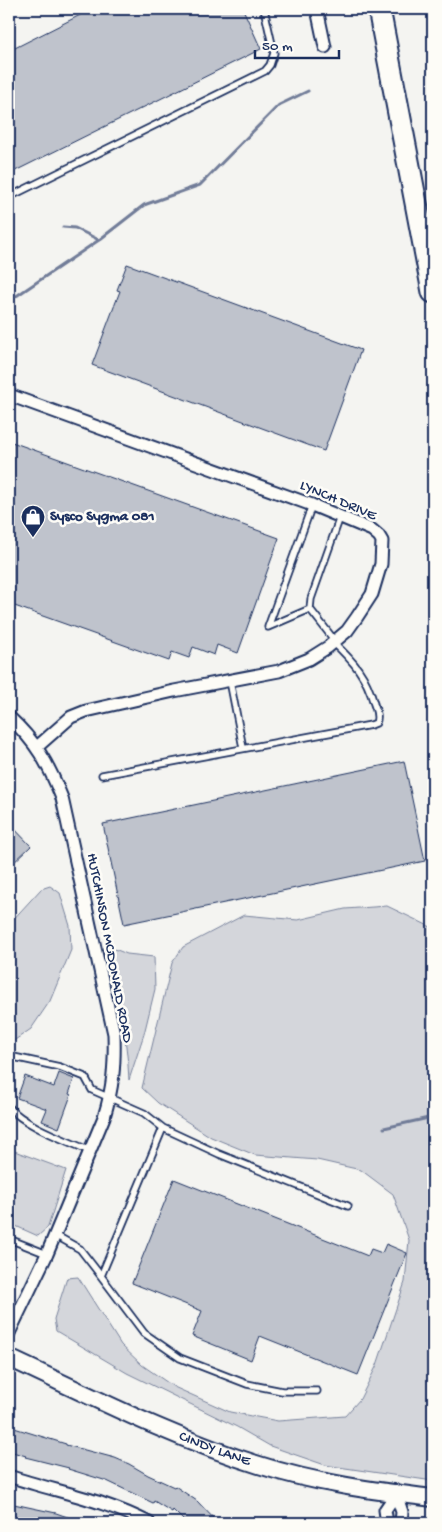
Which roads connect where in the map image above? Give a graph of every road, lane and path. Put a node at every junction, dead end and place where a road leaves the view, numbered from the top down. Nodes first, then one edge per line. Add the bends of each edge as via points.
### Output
1 (264, 9) edge
2 (317, 9) edge
3 (379, 9) edge
4 (325, 47) dead end
5 (9, 197) edge
6 (433, 292) edge
7 (9, 395) edge
8 (312, 505) junction
9 (340, 517) junction
10 (310, 609) junction
11 (334, 642) junction
12 (230, 681) junction
13 (9, 717) edge
14 (37, 747) junction
15 (244, 748) junction
16 (102, 775) dead end
17 (9, 1058) edge
18 (110, 1097) junction
19 (9, 1107) edge
20 (162, 1128) junction
21 (90, 1151) junction
22 (348, 1206) dead end
23 (55, 1235) junction
24 (9, 1239) edge
25 (47, 1254) junction
26 (101, 1276) junction
27 (9, 1333) edge
28 (9, 1358) edge
29 (317, 1391) dead end
30 (9, 1476) edge
31 (396, 1494) junction
32 (433, 1498) edge
33 (149, 1523) edge
34 (387, 1523) edge
35 (401, 1523) edge

1 - 5 lane via 274,52 265,71
2 - 4 street
3 - 6 highway
7 - 8 street, LYNCH DRIVE
8 - 9 street, LYNCH DRIVE
8 - 10 lane via 268,627
9 - 10 lane
9 - 11 street, LYNCH DRIVE via 379,536 382,542 381,564 372,594 352,624
10 - 11 lane
11 - 12 street, LYNCH DRIVE via 308,659 279,671
11 - 15 lane via 351,659 370,688 376,723
12 - 14 street, LYNCH DRIVE via 86,711 71,717
12 - 15 lane
13 - 14 street, HUTCHINSON MCDONALD ROAD
14 - 18 street, HUTCHINSON MCDONALD ROAD via 62,798 114,1034 114,1076
15 - 16 lane
17 - 18 lane via 60,1067 85,1077 92,1090
18 - 20 lane via 144,1113
18 - 21 street, HUTCHINSON MCDONALD ROAD
19 - 21 lane via 15,1114
20 - 22 lane
20 - 26 lane
21 - 23 street, HUTCHINSON MCDONALD ROAD
23 - 25 street, HUTCHINSON MCDONALD ROAD
23 - 26 lane via 80,1249
24 - 25 lane
25 - 27 street, HUTCHINSON MCDONALD ROAD
26 - 29 lane via 144,1333 180,1358 247,1384 282,1391
28 - 31 main road, CINDY LANE via 152,1424 233,1457 313,1480
30 - 33 street via 127,1512
31 - 32 main road, CINDY LANE
31 - 34 street via 385,1510
31 - 35 street via 402,1512

